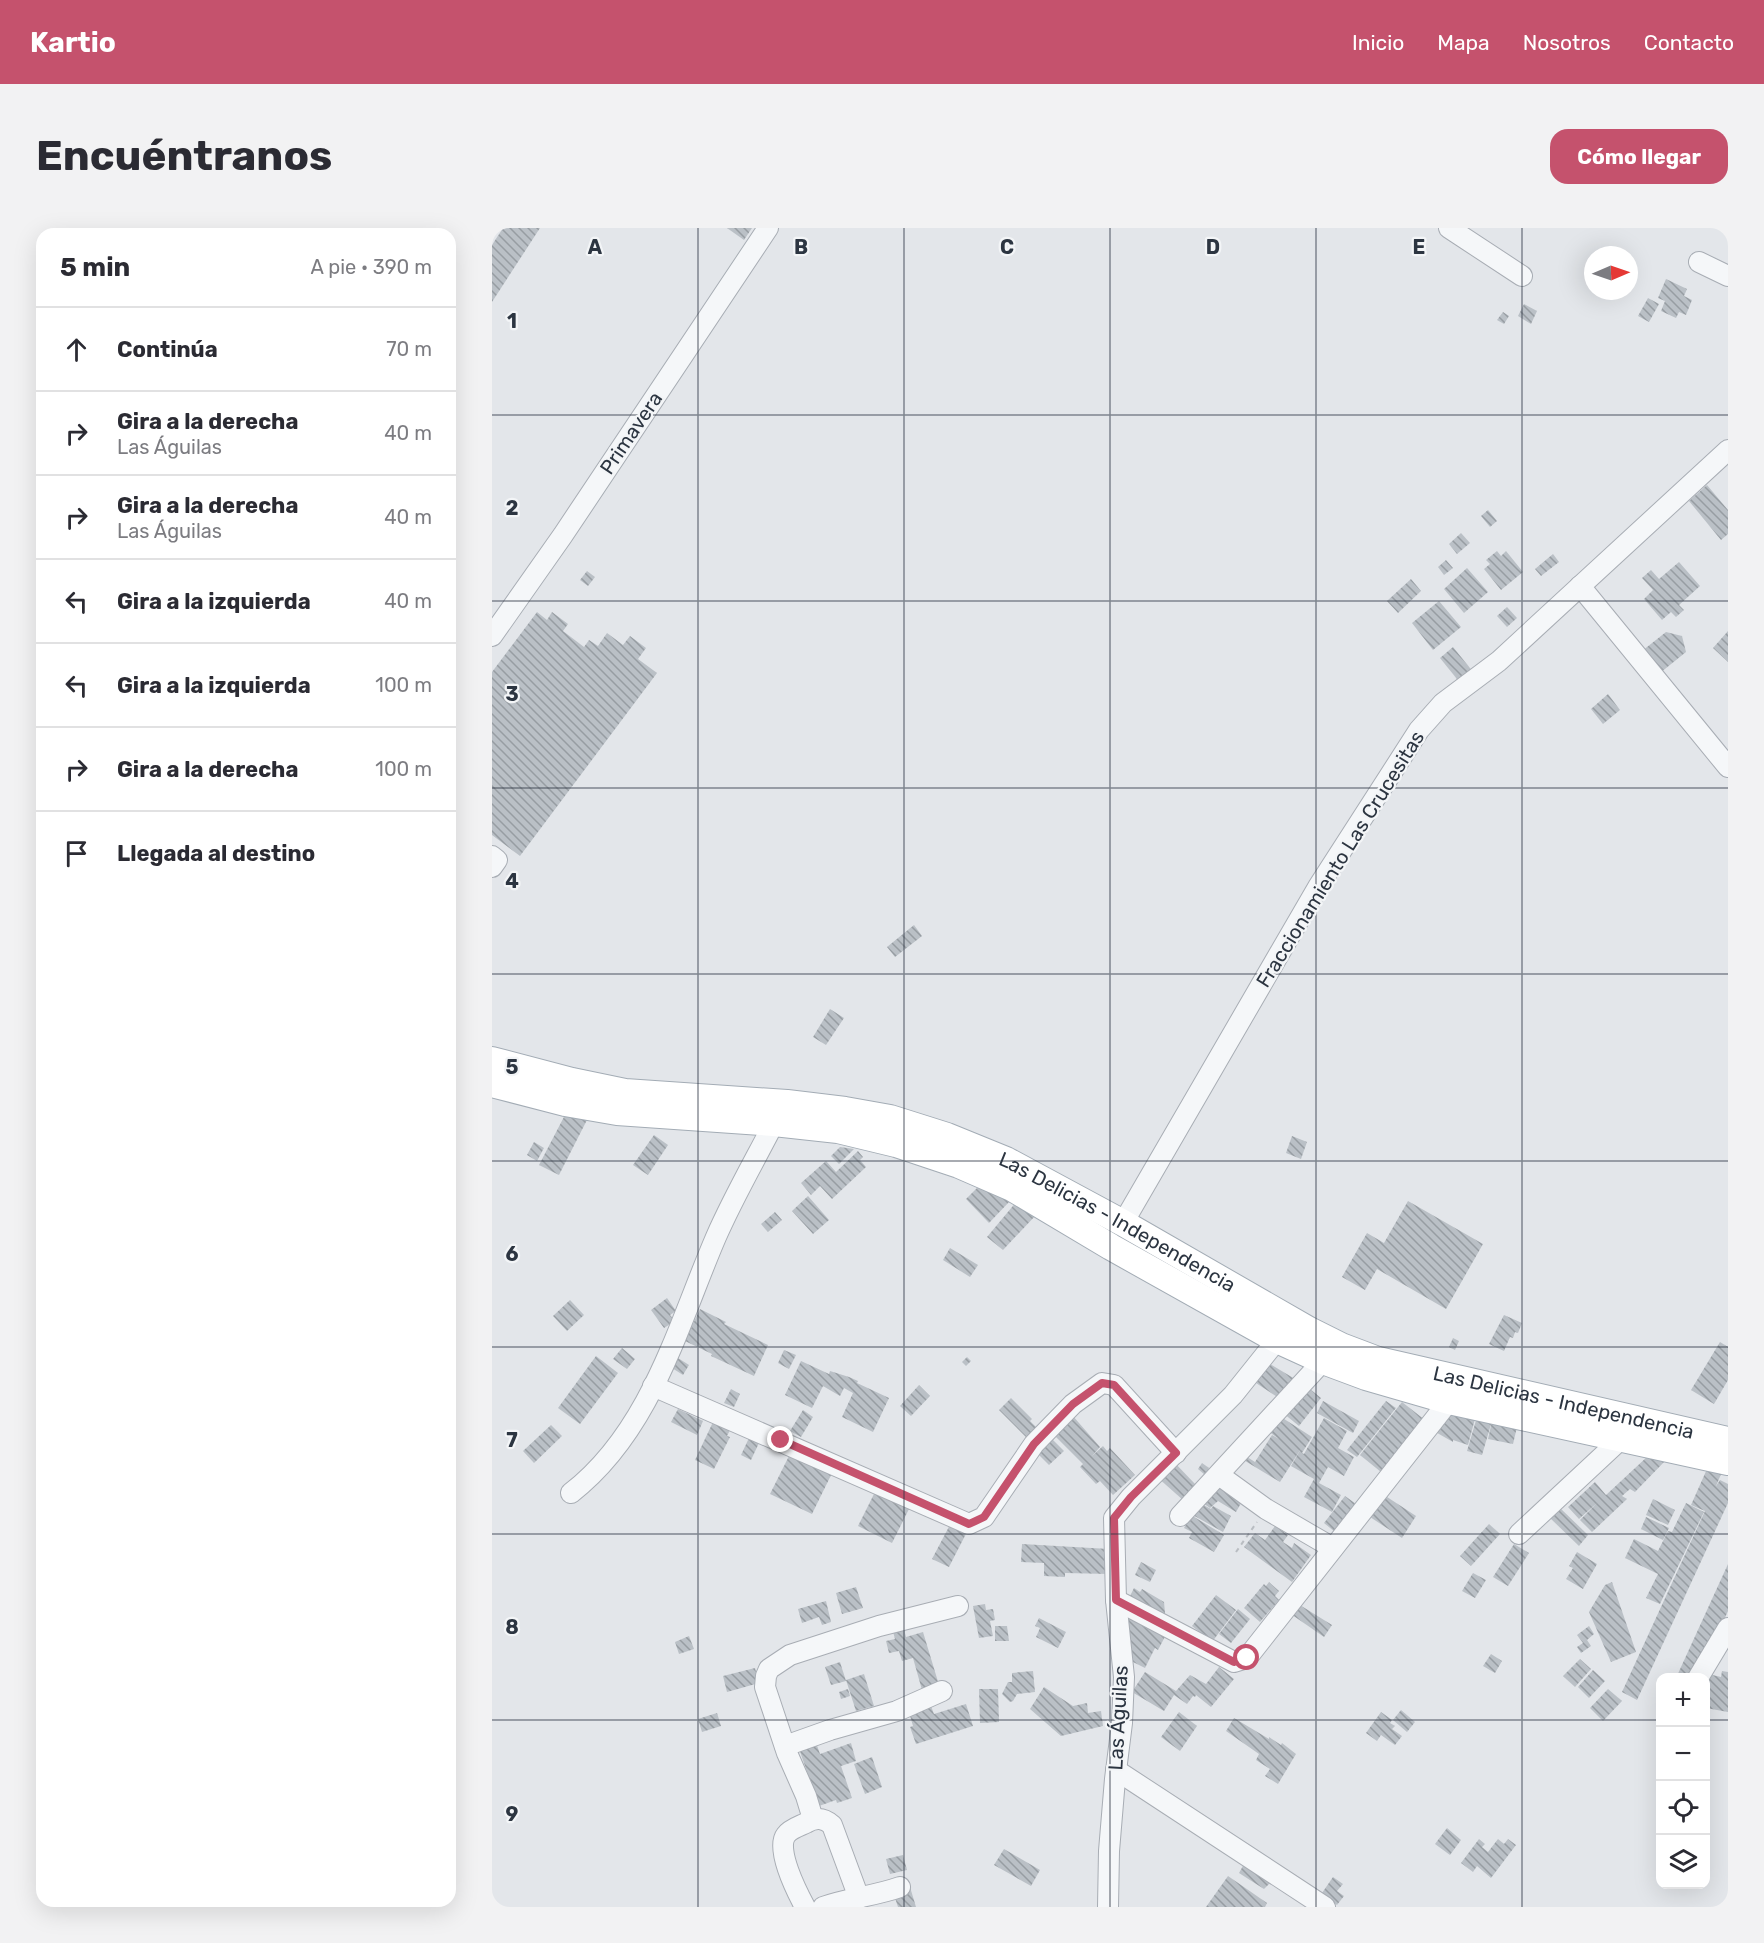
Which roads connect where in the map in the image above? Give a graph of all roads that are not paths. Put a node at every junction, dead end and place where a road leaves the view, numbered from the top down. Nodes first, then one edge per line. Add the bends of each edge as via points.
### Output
1 (768, 228) edge
2 (1449, 228) edge
3 (1698, 262) dead end
4 (1522, 276) dead end
5 (1728, 276) edge
6 (1728, 450) edge
7 (1580, 586) junction
8 (492, 636) edge
9 (1728, 767) edge
10 (492, 856) edge
11 (492, 867) edge
12 (492, 1060) edge
13 (492, 1084) edge
14 (774, 1122) junction
15 (1123, 1223) junction
16 (1174, 1252) junction
17 (1160, 1274) junction
18 (1277, 1340) junction
19 (1323, 1361) junction
20 (653, 1386) junction
21 (1449, 1401) junction
22 (1621, 1439) junction
23 (1728, 1440) edge
24 (1176, 1453) junction
25 (1728, 1462) edge
26 (1219, 1475) junction
27 (571, 1493) dead end
28 (1180, 1516) dead end
29 (1519, 1534) dead end
30 (1333, 1548) junction
31 (1116, 1600) junction
32 (958, 1606) dead end
33 (1728, 1628) edge
34 (1700, 1673) edge
35 (942, 1691) dead end
36 (785, 1746) junction
37 (1116, 1770) junction
38 (819, 1819) junction
39 (900, 1887) dead end
40 (859, 1898) junction
41 (804, 1907) edge
42 (823, 1907) edge
43 (1108, 1907) edge
44 (1325, 1907) edge

1 - 8 street, Primavera
2 - 4 street
3 - 5 street
6 - 7 street, Fraccionamiento Las Crucesitas
7 - 9 street
7 - 15 street, Fraccionamiento Las Crucesitas via 1499,661 1443,704 1419,730 1318,887
10 - 11 street via 497,860
12 - 15 main road, Las Delicias - Independencia via 625,1092 787,1103 890,1118 1006,1161
13 - 14 main road, Las Delicias - Independencia via 617,1112
14 - 17 main road, Las Delicias - Independencia via 838,1130 959,1165 1012,1188
14 - 20 street via 717,1235
15 - 16 main road, Las Delicias - Independencia
16 - 17 main road
16 - 23 main road, Las Delicias - Independencia via 1309,1330 1378,1360
17 - 18 main road, Las Delicias - Independencia
18 - 19 main road, Las Delicias - Independencia
18 - 24 street, Las Águilas via 1233,1395
19 - 21 main road, Las Delicias - Independencia
19 - 26 street
20 - 24 street via 969,1524 984,1517 1034,1444 1073,1404 1102,1383 1114,1385
20 - 27 street via 609,1456
21 - 22 main road, Las Delicias - Independencia
21 - 30 street
22 - 25 main road, Las Delicias - Independencia
22 - 29 street
24 - 31 street, Las Águilas via 1114,1518
26 - 28 street
26 - 30 street via 1266,1509
30 - 31 street via 1247,1658 1234,1662
31 - 37 street, Las Águilas via 1124,1677
32 - 36 street via 790,1655 769,1669 765,1688
33 - 34 street
35 - 36 street via 897,1711
36 - 38 street
37 - 43 street, Las Águilas
37 - 44 street
38 - 40 street via 832,1825
38 - 41 street via 787,1833 782,1842
39 - 40 street
40 - 42 street

